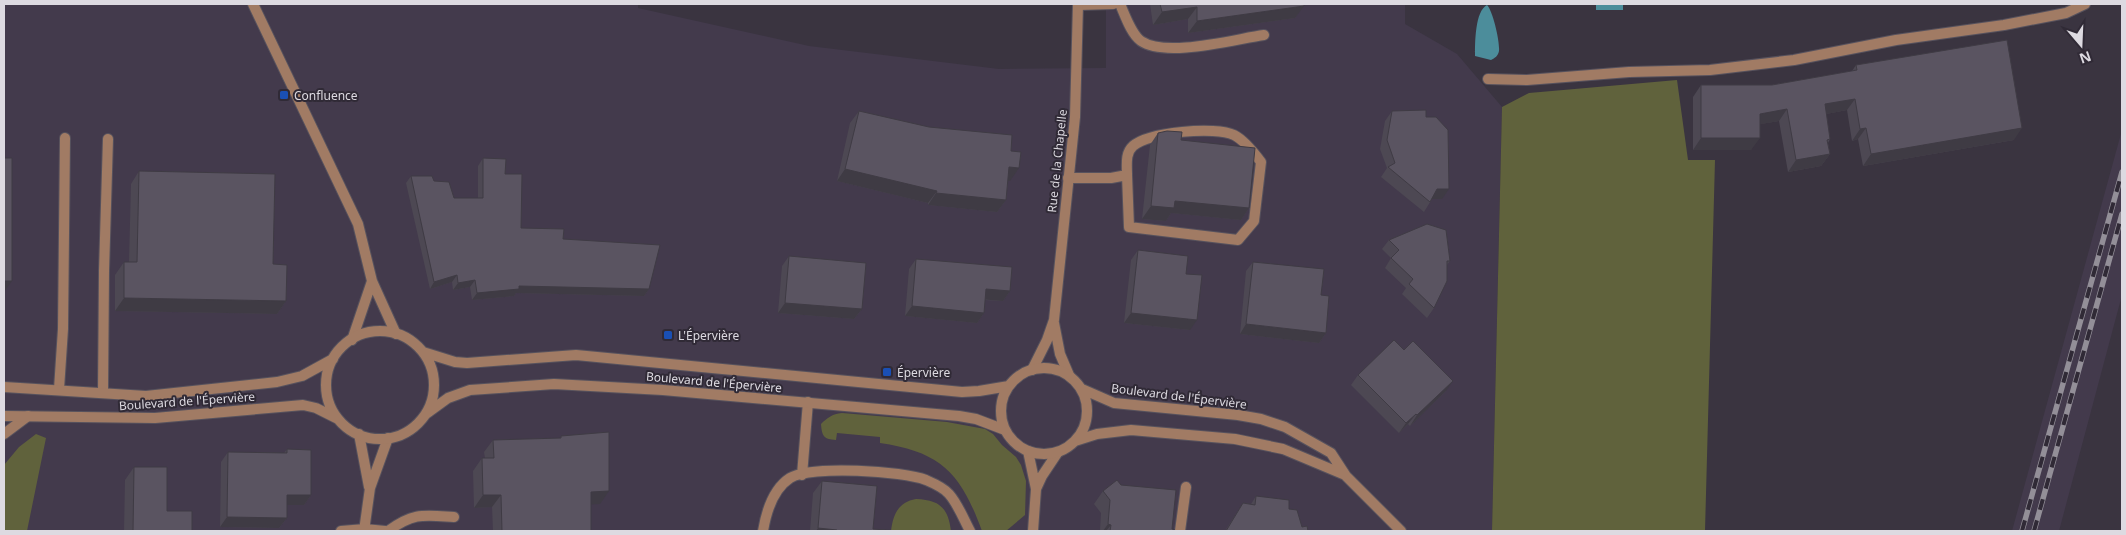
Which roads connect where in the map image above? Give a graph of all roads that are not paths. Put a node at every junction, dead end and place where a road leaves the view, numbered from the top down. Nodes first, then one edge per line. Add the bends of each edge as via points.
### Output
1 (253, 4) edge
2 (1078, 4) edge
3 (1114, 4) edge
4 (1120, 4) edge
5 (2085, 4) edge
6 (1264, 35) dead end
7 (1488, 79) dead end
8 (65, 138) dead end
9 (108, 139) dead end
10 (1127, 175) junction
11 (1068, 178) junction
12 (372, 281) junction
13 (1054, 320) junction
14 (396, 334) junction
15 (352, 340) junction
16 (423, 352) junction
17 (334, 358) junction
18 (1032, 370) junction
19 (1069, 375) junction
20 (1009, 386) junction
21 (4, 387) edge
22 (59, 389) junction
23 (1082, 389) junction
24 (104, 393) junction
25 (808, 402) junction
26 (426, 414) junction
27 (4, 416) edge
28 (28, 416) junction
29 (338, 419) junction
30 (1005, 430) junction
31 (4, 434) edge
32 (358, 434) junction
33 (388, 438) junction
34 (1075, 441) junction
35 (1028, 451) junction
36 (1058, 452) junction
37 (802, 474) junction
38 (1346, 476) junction
39 (1186, 487) dead end
40 (370, 488) junction
41 (1036, 489) junction
42 (454, 518) dead end
43 (365, 530) edge
44 (340, 531) edge
45 (386, 531) edge
46 (763, 531) edge
47 (970, 531) edge
48 (1033, 531) edge
49 (1180, 531) edge
50 (1401, 531) edge

1 - 12 street via 358,224
2 - 3 street
2 - 11 street, Rue de la Chapelle via 1076,97
4 - 6 street via 1140,40 1152,46 1173,49
5 - 7 street via 2066,13 2004,25 1896,40 1794,60 1710,70 1527,80
8 - 22 street via 63,329
9 - 24 street
10 - 10 street via 1129,227 1238,240 1254,220 1261,162 1234,135 1213,131 1140,140 1129,152
10 - 11 street
11 - 13 street, Rue de la Chapelle
12 - 14 street
12 - 15 street
13 - 18 street, Rue de la Chapelle
13 - 19 street, Rue de la Chapelle via 1060,354
14 - 15 street via 377,332
14 - 16 street
15 - 17 street
16 - 20 street, Boulevard de l'Épervière via 467,363 576,355 962,392
16 - 26 street via 434,382
17 - 24 street, Boulevard de l'Épervière via 302,376 277,382 146,396
17 - 29 street via 328,370 327,390
18 - 19 street via 1050,368
18 - 20 street
19 - 23 street
20 - 30 street via 1001,408
21 - 22 street, Boulevard de l'Épervière
22 - 24 street, Boulevard de l'Épervière
23 - 34 street via 1087,416
23 - 38 street, Boulevard de l'Épervière via 1114,403 1238,415 1279,425 1331,453
25 - 26 street, Boulevard de l'Épervière via 554,384 470,390 448,398
25 - 30 street, Boulevard de l'Épervière via 959,416
25 - 37 street
26 - 33 street via 407,432
27 - 28 street, Boulevard de l'Épervière
28 - 29 street, Boulevard de l'Épervière via 155,418 303,405
28 - 31 street
29 - 32 street
30 - 35 street
32 - 33 street
32 - 40 street
33 - 40 street
34 - 36 street
34 - 38 street, Boulevard de l'Épervière via 1104,432 1131,430 1236,439 1283,449
35 - 36 street
35 - 41 street
36 - 41 street
37 - 46 street via 791,477 777,489
37 - 47 street via 851,471 926,480 949,494
38 - 50 street, Boulevard de l'Épervière
39 - 49 street
40 - 43 street
41 - 48 street
42 - 45 street via 421,514
43 - 44 street
43 - 45 street

